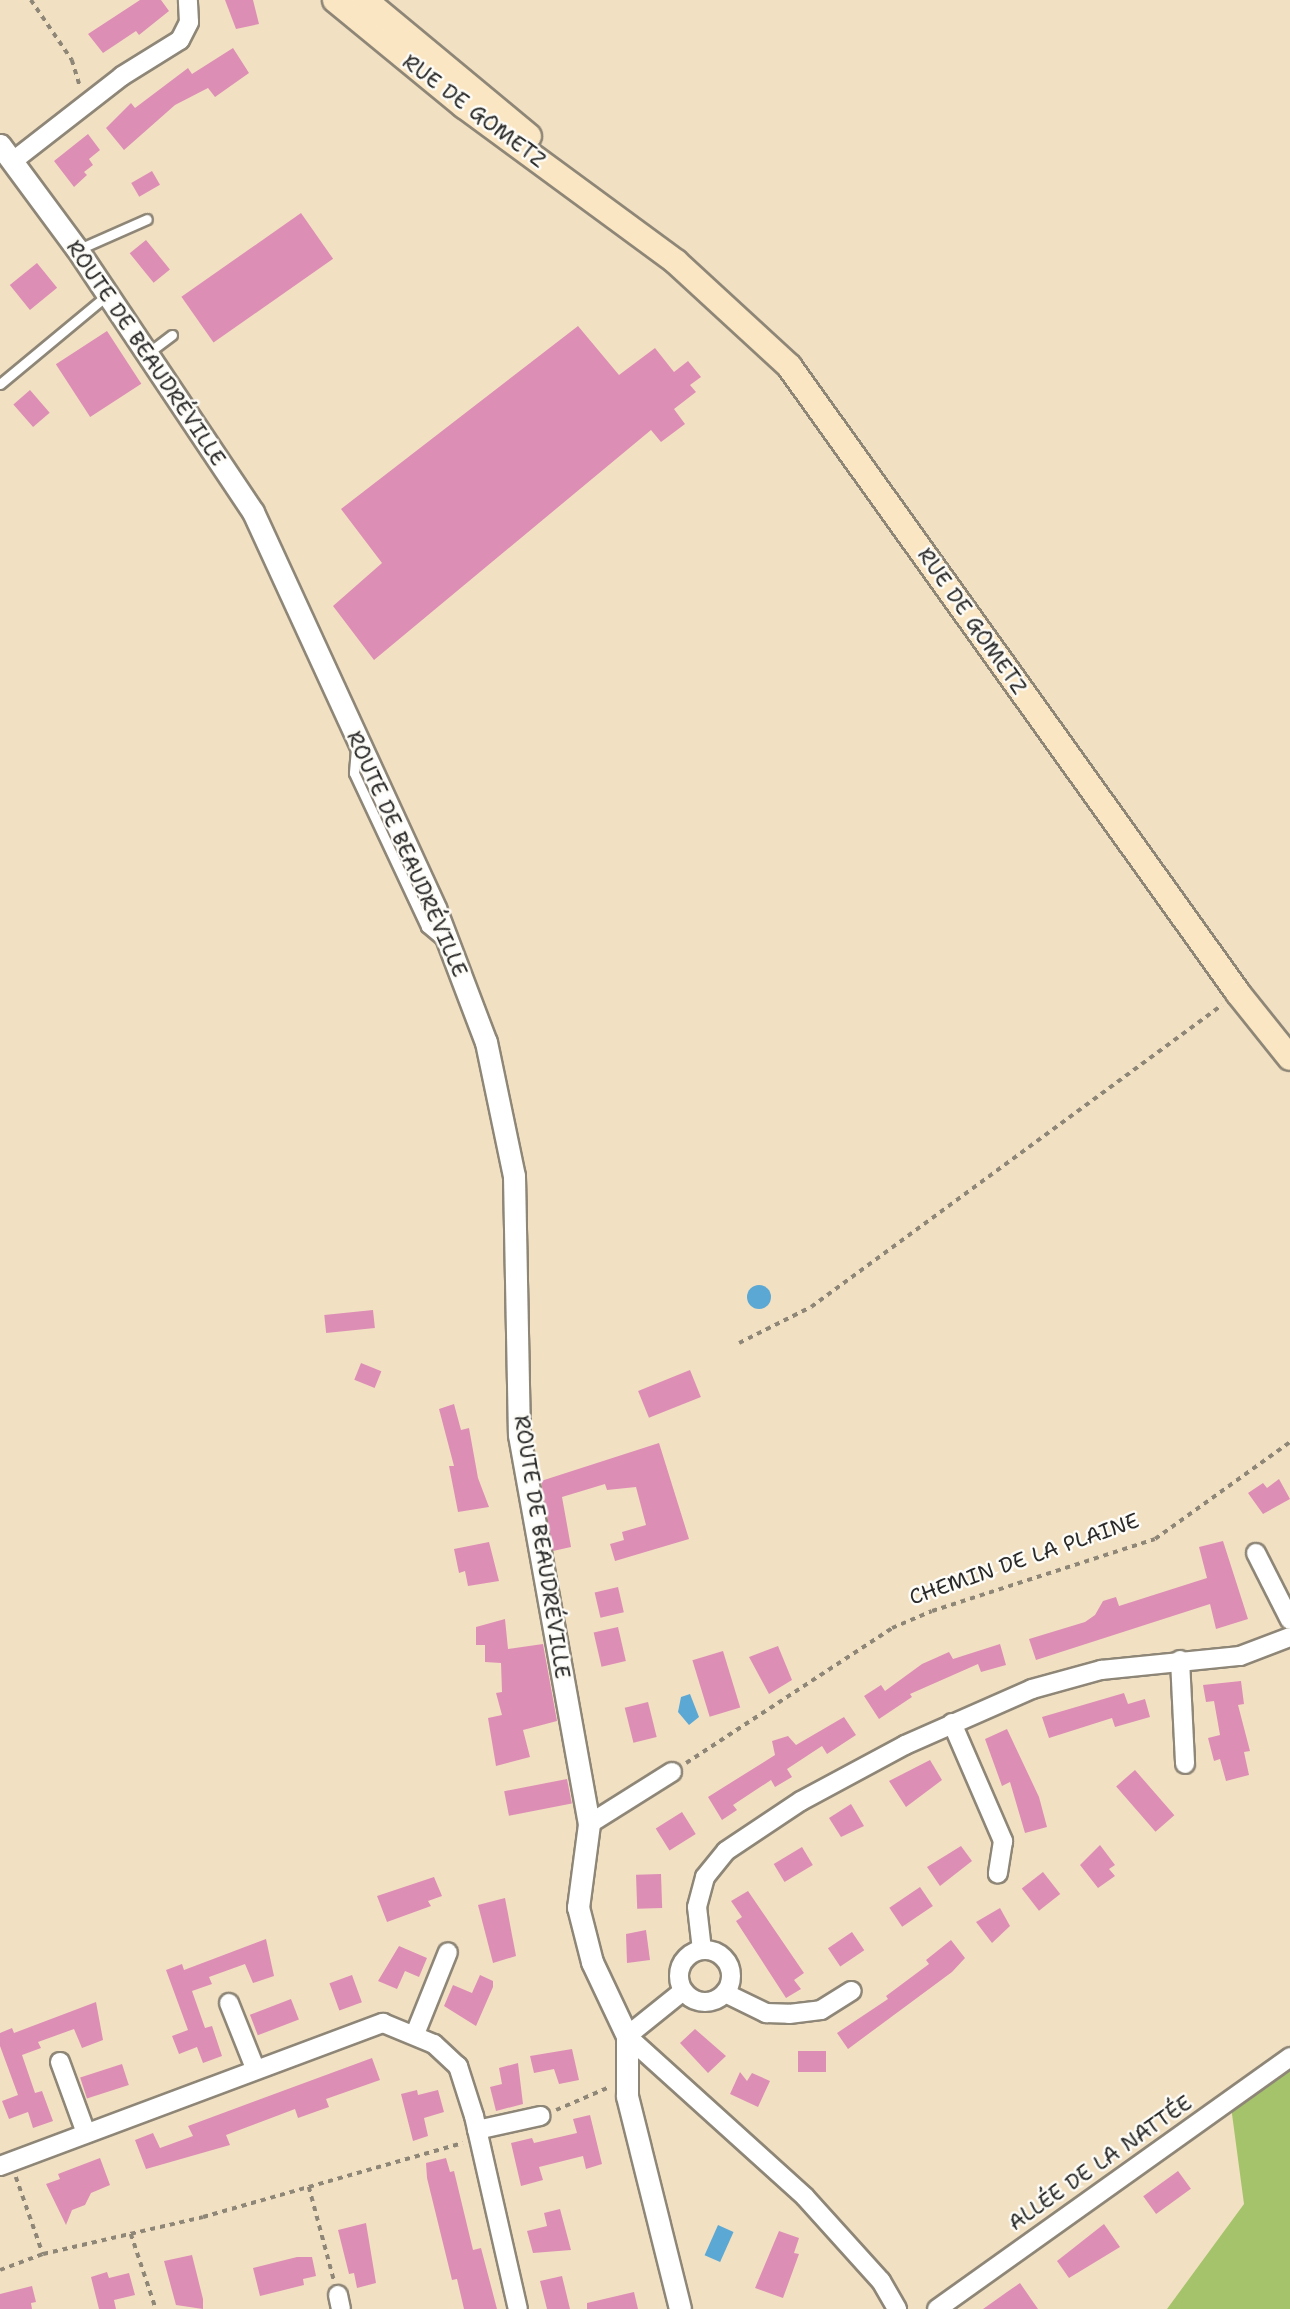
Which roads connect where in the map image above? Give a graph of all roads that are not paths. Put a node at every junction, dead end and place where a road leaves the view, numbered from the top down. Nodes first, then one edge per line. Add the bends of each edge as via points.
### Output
1 (188, 0) edge
2 (335, 0) edge
3 (365, 0) edge
4 (6, 153) edge
5 (618, 216) junction
6 (146, 219) dead end
7 (77, 249) junction
8 (108, 295) junction
9 (172, 335) dead end
10 (148, 353) junction
11 (0, 384) edge
12 (1290, 1058) edge
13 (1256, 1553) dead end
14 (1290, 1620) edge
15 (1290, 1637) edge
16 (1180, 1660) junction
17 (952, 1723) junction
18 (1185, 1764) dead end
19 (672, 1772) road end
20 (589, 1824) junction
21 (998, 1874) dead end
22 (702, 1950) junction
23 (448, 1952) dead end
24 (683, 1991) junction
25 (850, 1992) dead end
26 (726, 1993) junction
27 (229, 2004) dead end
28 (415, 2034) junction
29 (627, 2036) junction
30 (1290, 2057) edge
31 (60, 2062) dead end
32 (255, 2068) junction
33 (540, 2116) road end
34 (86, 2133) junction
35 (478, 2134) junction
36 (6, 2164) edge
37 (518, 2309) edge
38 (680, 2309) edge
39 (897, 2309) edge
40 (937, 2309) edge

1 - 4 street via 189,22 180,40
2 - 5 main road, RUE DE GOMETZ via 475,114
3 - 5 main road, RUE DE GOMETZ via 475,89
4 - 7 street, ROUTE DE BEAUDRÉVILLE
5 - 12 main road, RUE DE GOMETZ via 737,315 789,366 1238,993
6 - 7 lane
7 - 8 street, ROUTE DE BEAUDRÉVILLE
8 - 10 street, ROUTE DE BEAUDRÉVILLE
8 - 11 lane
9 - 10 lane
10 - 20 street, ROUTE DE BEAUDRÉVILLE via 253,512 450,946 486,1042 514,1176 519,1434
13 - 14 street
15 - 16 street via 1240,1656
16 - 17 street via 1101,1670 1032,1689
16 - 18 street
17 - 21 street via 1003,1841
17 - 22 street via 801,1801 726,1851 705,1877 696,1907
19 - 20 street
20 - 29 street, ROUTE DE BEAUDRÉVILLE via 582,1860 582,1926 592,1962
22 - 24 street via 681,1965
22 - 26 street via 720,1954 731,1968
23 - 28 street
24 - 26 street via 704,2002
24 - 29 street
25 - 26 street via 821,2010 789,2014 766,2013
27 - 32 street
28 - 32 street via 383,2023
28 - 35 street via 458,2066
29 - 38 street via 627,2096
29 - 39 street via 806,2197 881,2281
30 - 40 street, ALLÉE DE LA NATTÉE
31 - 34 street
32 - 34 street
33 - 35 street
34 - 36 street
35 - 37 street

